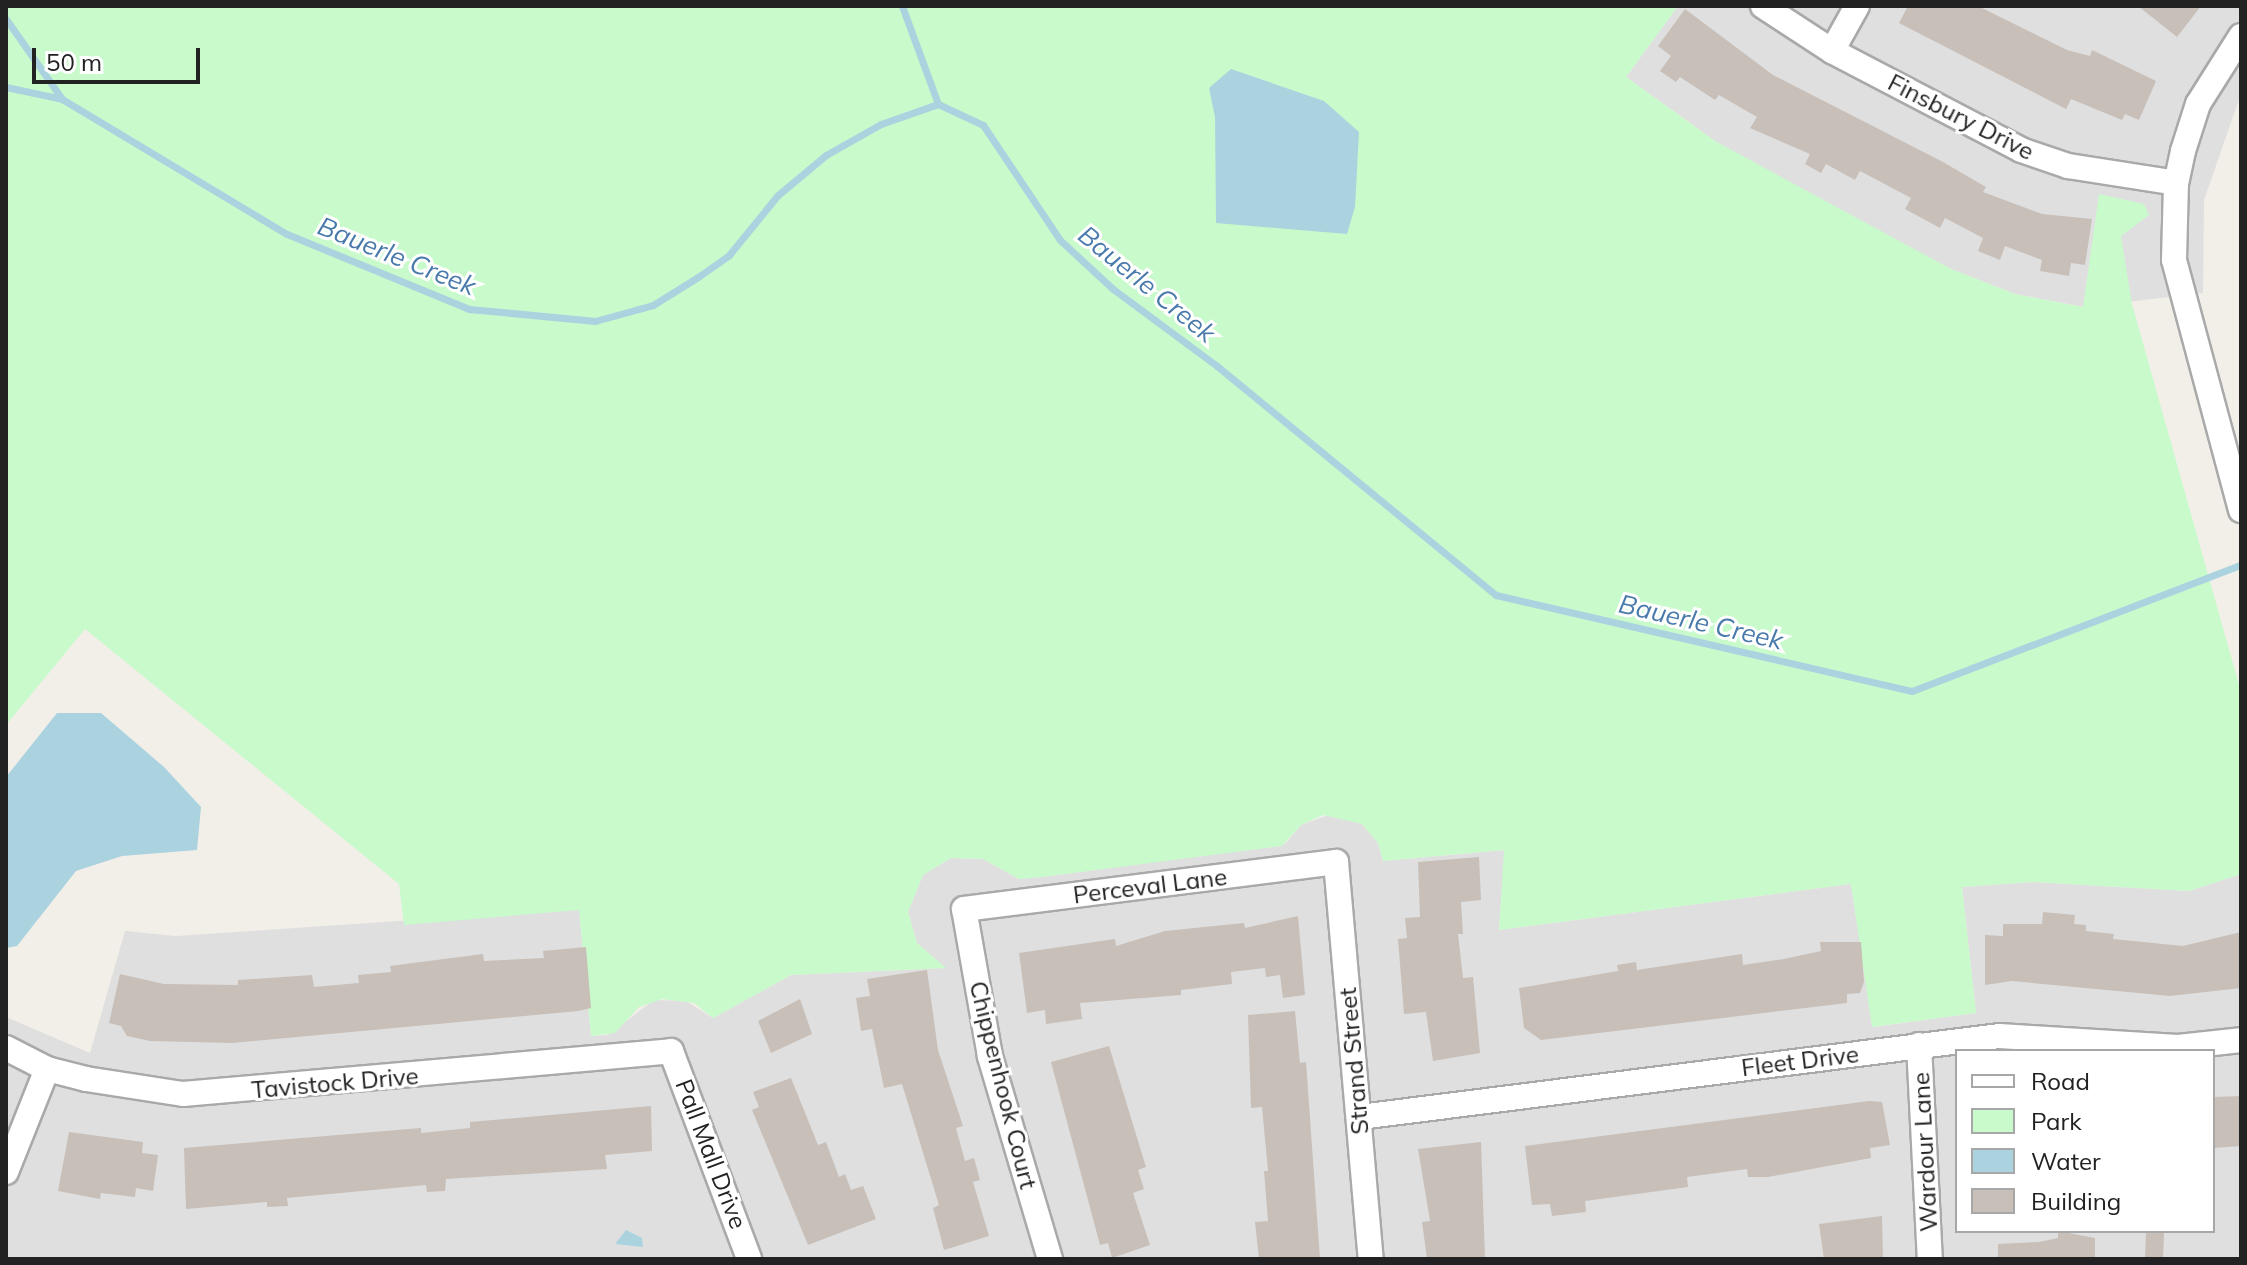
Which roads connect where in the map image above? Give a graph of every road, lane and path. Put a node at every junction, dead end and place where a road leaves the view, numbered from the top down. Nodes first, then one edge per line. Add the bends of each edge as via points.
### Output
1 (1763, 6) edge
2 (1857, 6) edge
3 (2241, 36) edge
4 (1832, 51) junction
5 (2176, 183) junction
6 (2241, 510) edge
7 (1336, 862) joint
8 (964, 909) joint
9 (2241, 1040) edge
10 (1919, 1045) junction
11 (6, 1048) edge
12 (671, 1051) joint
13 (47, 1069) junction
14 (1360, 1117) junction
15 (6, 1172) edge
16 (749, 1259) edge
17 (1050, 1259) edge
18 (1371, 1259) edge
19 (1930, 1259) edge

1 - 4 street, Finsbury Drive
2 - 4 street
3 - 5 street via 2198,104
4 - 5 street, Finsbury Drive via 2033,155 2068,166
5 - 6 street via 2174,260
7 - 8 street, Perceval Lane
7 - 14 street, Strand Street
8 - 17 street, Chippenhook Court via 990,1056
9 - 10 street, Fleet Drive via 2178,1047 1999,1036
10 - 14 street, Fleet Drive
10 - 19 street, Wardour Lane
11 - 13 street, Tavistock Drive
12 - 13 street, Tavistock Drive via 212,1094 154,1092
12 - 16 street, Pall Mall Drive
13 - 15 street
14 - 18 street, Strand Street

